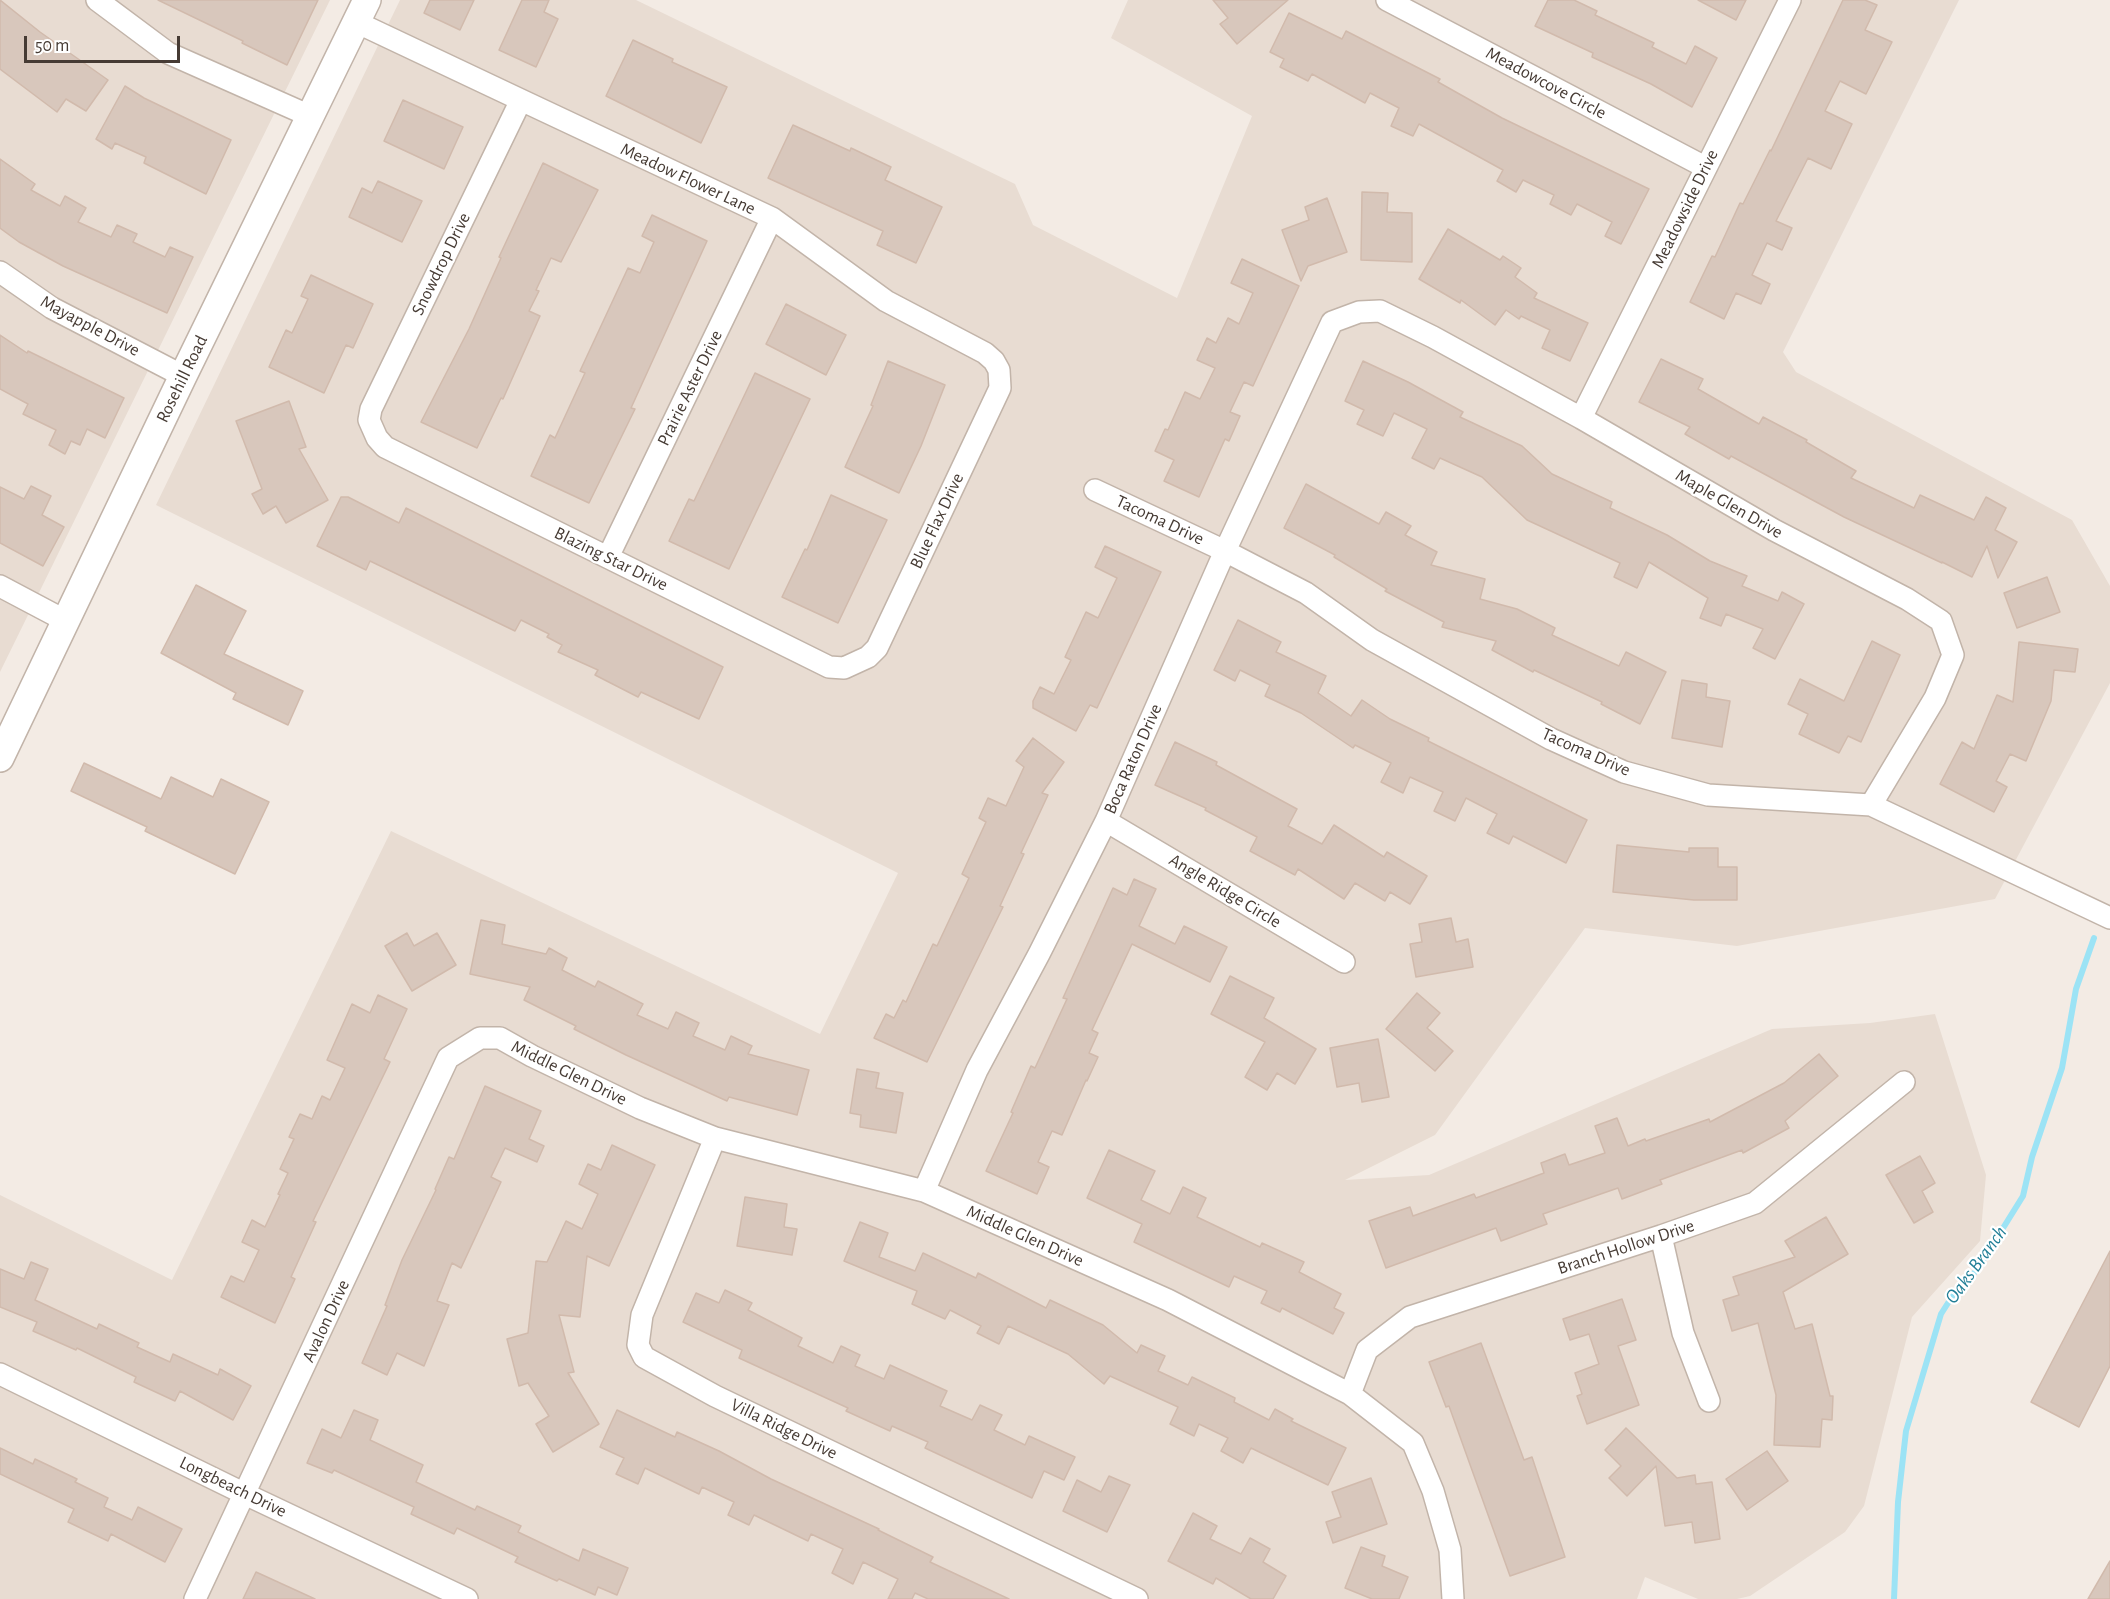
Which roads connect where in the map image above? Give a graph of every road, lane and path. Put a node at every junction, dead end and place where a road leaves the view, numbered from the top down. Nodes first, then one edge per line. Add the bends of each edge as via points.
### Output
1 (97, 0) edge
2 (1387, 0) edge
3 (1790, 0) edge
4 (362, 11) edge
5 (521, 100) junction
6 (310, 116) junction
7 (1705, 167) junction
8 (771, 218) junction
9 (0, 272) edge
10 (1332, 322) joint
11 (999, 370) joint
12 (183, 376) junction
13 (1581, 418) junction
14 (373, 430) joint
15 (1095, 490) dead end
16 (1225, 551) junction
17 (608, 557) junction
18 (0, 586) edge
19 (66, 621) junction
20 (857, 663) joint
21 (0, 758) edge
22 (1871, 805) junction
23 (1106, 820) junction
24 (2110, 918) edge
25 (1344, 962) dead end
26 (463, 1047) joint
27 (1904, 1082) dead end
28 (715, 1138) junction
29 (924, 1191) junction
30 (1661, 1236) junction
31 (0, 1374) edge
32 (1350, 1394) junction
33 (1709, 1401) dead end
34 (245, 1494) junction
35 (195, 1599) edge
36 (467, 1599) edge
37 (1137, 1599) edge
38 (1453, 1599) edge

1 - 6 street via 168,53
2 - 7 street, Meadowcove Circle
3 - 7 street, Meadowside Drive
4 - 5 street, Meadow Flower Lane
4 - 6 street, Rosehill Road
5 - 8 street, Meadow Flower Lane
5 - 14 street, Snowdrop Drive via 371,409 369,420
6 - 12 street, Rosehill Road
7 - 13 street, Meadowside Drive
8 - 11 street, Meadow Flower Lane via 886,301 985,353
8 - 17 street, Prairie Aster Drive
9 - 12 street, Mayapple Drive via 52,308
10 - 13 street, Maple Glen Drive via 1359,312 1380,311
10 - 16 street, Boca Raton Drive
11 - 20 street, Blue Flax Drive via 1000,388 877,648
12 - 19 street, Rosehill Road
13 - 22 street, Maple Glen Drive via 1774,531 1907,599 1941,621 1953,655 1935,698
14 - 17 street, Blazing Star Drive via 386,447
15 - 16 street, Tacoma Drive
16 - 22 street, Tacoma Drive via 1306,593 1372,640 1551,739 1624,772 1708,795
16 - 23 street, Boca Raton Drive
17 - 20 street, Blazing Star Drive via 829,667 844,668
18 - 19 street
19 - 21 street, Rosehill Road
22 - 24 street, Tacoma Drive
23 - 25 street, Angle Ridge Circle
23 - 29 street, Boca Raton Drive via 977,1070
26 - 28 street, Middle Glen Drive via 480,1038 500,1038 640,1108
26 - 34 street, Avalon Drive via 448,1058
27 - 30 street, Branch Hollow Drive via 1755,1203
28 - 29 street, Middle Glen Drive
28 - 37 street, Villa Ridge Drive via 642,1315 638,1345 644,1357 715,1396
29 - 32 street, Middle Glen Drive via 1168,1300
30 - 32 street, Branch Hollow Drive via 1410,1317 1367,1350
30 - 33 street via 1683,1333
31 - 34 street, Longbeach Drive
32 - 38 street, Middle Glen Drive via 1413,1443 1433,1491 1450,1550
34 - 35 street, Avalon Drive
34 - 36 street, Longbeach Drive

